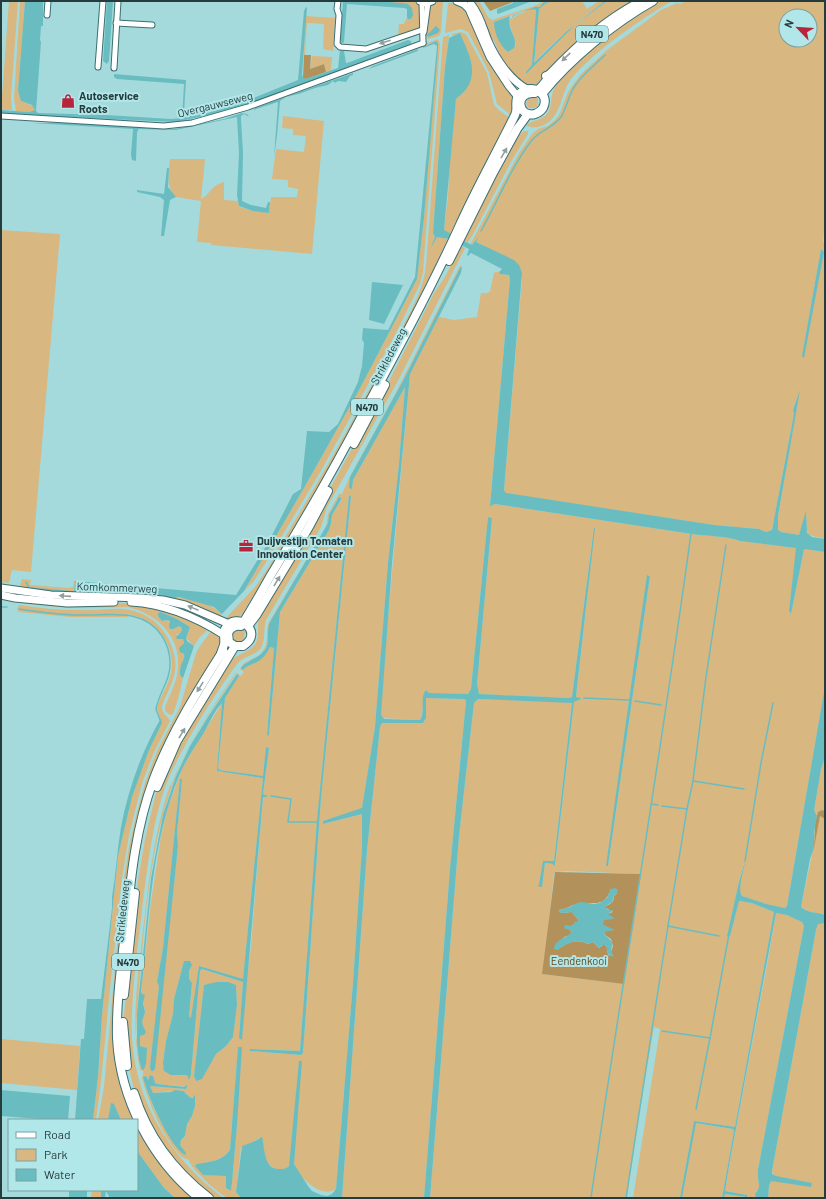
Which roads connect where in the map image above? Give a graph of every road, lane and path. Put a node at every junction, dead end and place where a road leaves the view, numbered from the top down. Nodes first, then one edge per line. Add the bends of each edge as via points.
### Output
1 (48, 1) edge
2 (103, 1) edge
3 (118, 1) edge
4 (338, 1) edge
5 (457, 1) edge
6 (468, 1) edge
7 (642, 1) edge
8 (653, 1) edge
9 (426, 2) edge
10 (47, 15) dead end
11 (116, 23) junction
12 (152, 25) dead end
13 (422, 30) junction
14 (423, 43) junction
15 (98, 67) dead end
16 (114, 68) dead end
17 (552, 77) junction
18 (529, 93) junction
19 (522, 111) junction
20 (1, 116) edge
21 (511, 133) junction
22 (1, 588) edge
23 (1, 595) edge
24 (254, 611) junction
25 (244, 623) junction
26 (229, 624) junction
27 (228, 640) junction
28 (227, 661) junction
29 (199, 1198) edge
30 (209, 1198) edge

1 - 10 street
2 - 15 street
3 - 11 street
13 -> 4 street via 366,49 340,47 337,44
5 - 18 main road via 470,9 490,57 508,83
6 - 18 main road via 478,14 498,58
7 -> 17 main road, N470 via 591,34 578,45
8 - 17 main road, N470 via 608,31
9 - 13 street
9 - 14 street
11 - 12 street
11 - 16 street
13 - 14 street
14 - 20 street, Overgauwseweg via 248,107 192,123 164,126
17 - 18 main road, N470
17 - 21 main road, N470 via 546,111
18 - 19 main road, N470 via 520,102
18 - 19 main road, N470 via 544,101 542,109 534,114
19 - 21 main road, Strikledeweg / N470
21 - 24 main road, Strikledeweg / N470 via 396,364 310,525
26 -> 22 main road, Komkommerweg via 185,605 163,600 51,595
23 - 27 main road, Komkommerweg via 67,603 153,604 184,614
24 - 25 main road, Strikledeweg / N470
24 - 28 main road, N470 via 256,636 253,644
25 - 26 main road
25 - 27 main road, N470 via 232,627 228,632
25 - 27 main road via 251,634 250,640 243,646
26 - 27 main road, N470 via 225,629
27 - 28 main road, Strikledeweg / N470
27 -> 29 main road, Strikledeweg / N470 via 174,732 148,795 129,899 117,1017 120,1062 136,1114 161,1158
30 -> 28 main road, Strikledeweg / N470 via 172,1163 147,1125 130,1081 123,1017 137,876 153,797 177,741

